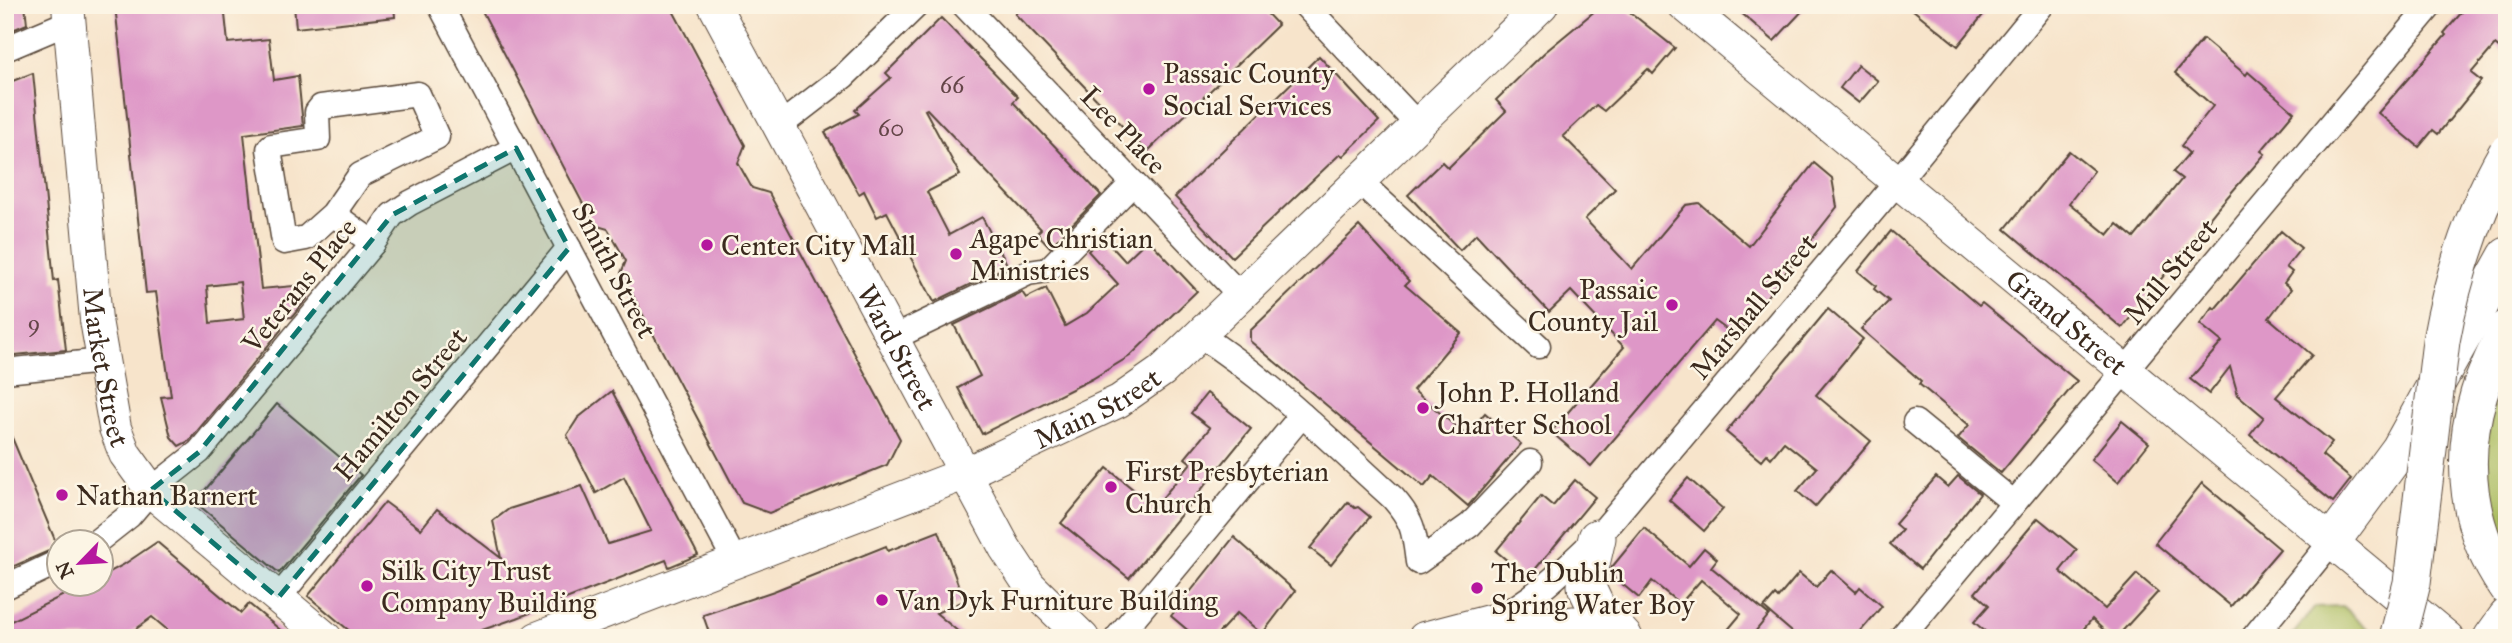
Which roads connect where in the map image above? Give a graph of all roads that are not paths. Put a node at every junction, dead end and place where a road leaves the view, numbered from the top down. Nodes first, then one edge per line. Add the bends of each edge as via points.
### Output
1 (440, 5) edge
2 (714, 5) edge
3 (917, 5) edge
4 (964, 5) edge
5 (1305, 5) edge
6 (1542, 5) edge
7 (1684, 5) edge
8 (2042, 5) edge
9 (2431, 5) edge
10 (69, 14) edge
11 (5, 49) edge
12 (1418, 125) junction
13 (778, 127) junction
14 (516, 148) junction
15 (2507, 153) edge
16 (1359, 181) junction
17 (1897, 182) junction
18 (1133, 183) junction
19 (333, 214) junction
20 (373, 243) junction
21 (569, 248) junction
22 (2507, 256) edge
23 (1240, 295) junction
24 (2507, 329) edge
25 (1199, 335) junction
26 (891, 339) junction
27 (1538, 346) dead end
28 (103, 360) junction
29 (5, 371) edge
30 (2126, 371) junction
31 (1302, 415) junction
32 (1916, 422) dead end
33 (1530, 462) dead end
34 (964, 474) junction
35 (151, 490) junction
36 (2014, 503) junction
37 (113, 528) edge
38 (1597, 538) junction
39 (2332, 541) junction
40 (736, 563) junction
41 (46, 568) edge
42 (5, 587) edge
43 (2507, 587) edge
44 (278, 598) junction
45 (2507, 617) edge
46 (1489, 621) junction
47 (1573, 625) joint
48 (326, 638) edge
49 (537, 638) edge
50 (1083, 638) edge
51 (1117, 638) edge
52 (1424, 638) edge
53 (1609, 638) edge
54 (1624, 638) edge
55 (1901, 638) edge
56 (2253, 638) edge
57 (2398, 638) edge
58 (2448, 638) edge
59 (2492, 638) edge

1 - 14 street, Smith Street
2 - 13 main road, Ward Street
3 - 13 street via 844,76
4 - 18 street, Lee Place
5 - 12 street
6 - 12 main road, Main Street
7 - 17 main road, Grand Street
8 - 17 street, Marshall Street
9 - 30 street, Mill Street
10 - 11 street
10 - 28 main road, Market Street
12 - 16 main road, Main Street
13 - 26 main road, Ward Street
14 - 20 street, Veterans Place via 410,203 392,215
14 - 21 street, Smith Street
15 - 57 highway, bridge via 2469,232 2448,303 2412,583
16 - 23 main road, Main Street
16 - 27 street
17 - 30 main road, Grand Street
17 - 38 street, Marshall Street
18 - 23 street, Lee Place
18 - 26 street via 1048,270 1028,273
19 - 19 street via 360,175 437,138 418,94 321,107 317,112 318,139 271,146 284,242 306,238
19 - 20 street
20 - 35 street, Veterans Place via 199,452
21 - 40 street, Smith Street
21 - 44 street, Hamilton Street
22 - 39 highway via 2400,449
23 - 25 main road, Main Street
24 - 43 highway via 2479,392 2468,455 2479,531
25 - 31 street
25 - 34 main road, Main Street via 1162,371 1119,401
26 - 34 main road, Ward Street
28 - 29 street
28 - 35 main road, Market Street via 115,428 125,454
30 - 36 street, Mill Street
30 - 39 main road, Grand Street
31 - 33 street via 1405,512 1413,527 1418,562 1470,525
31 - 51 street
32 - 36 street
34 - 40 main road, Main Street
34 - 50 main road, Ward Street via 1030,586
35 - 37 street, Veterans Place
35 - 44 main road, Market Street
36 - 55 street, Mill Street
38 - 46 street, Marshall Street via 1529,600
38 - 54 highway via 1586,586 1596,607
39 - 56 street
39 - 58 main road, Grand Street
40 - 49 main road, Main Street
41 - 42 street
44 - 48 main road, Market Street
45 - 59 highway
46 - 47 main road via 1518,618
46 - 52 main road
47 - 53 highway

